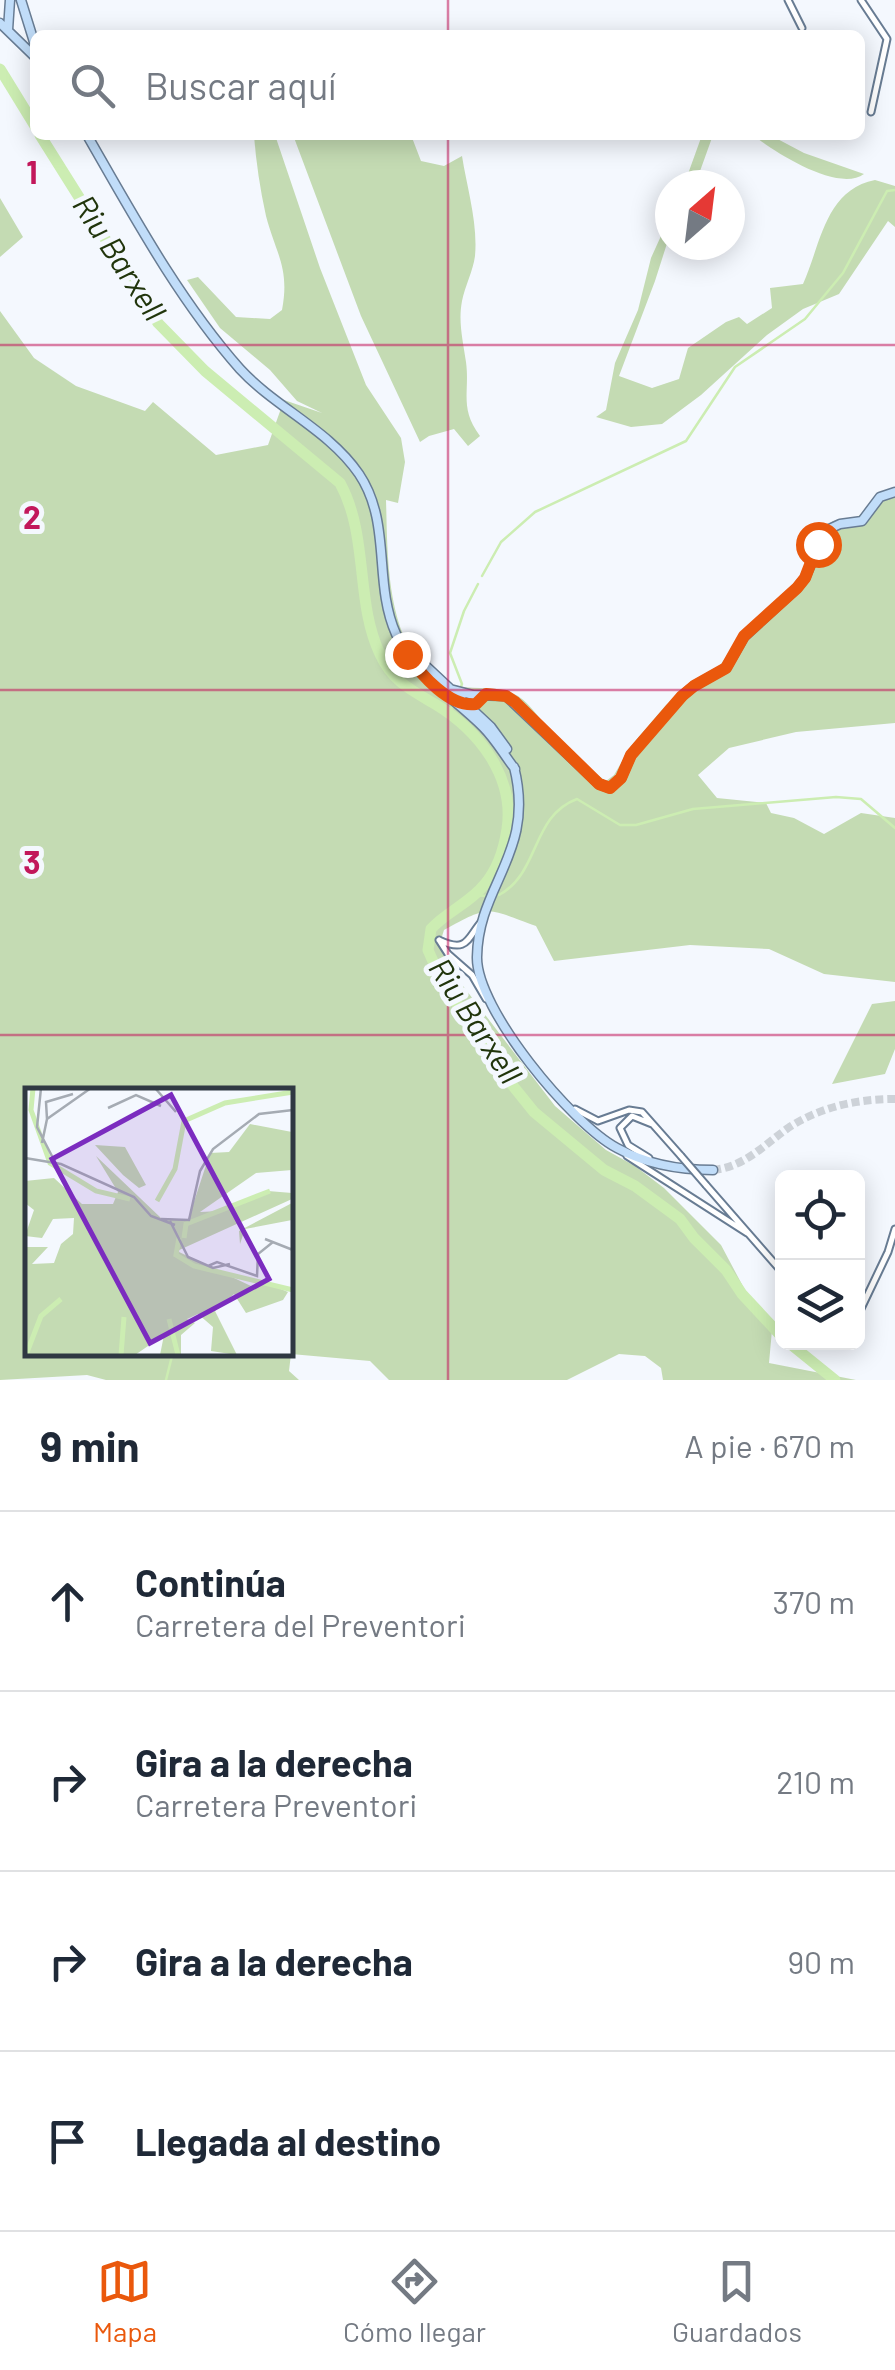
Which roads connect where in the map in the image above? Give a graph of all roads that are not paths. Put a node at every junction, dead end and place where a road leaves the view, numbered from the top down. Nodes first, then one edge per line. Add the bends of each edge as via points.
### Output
1 (9, 0) edge
2 (788, 0) edge
3 (861, 0) edge
4 (21, 2) edge
5 (0, 10) edge
6 (4, 27) edge
7 (802, 28) dead end
8 (30, 30) edge
9 (30, 51) edge
10 (871, 112) dead end
11 (89, 140) edge
12 (895, 492) edge
13 (445, 690) junction
14 (472, 702) junction
15 (483, 727) junction
16 (515, 769) junction
17 (485, 918) junction
18 (456, 946) junction
19 (448, 954) junction
20 (488, 1000) junction
21 (554, 1090) junction
22 (654, 1126) junction
23 (612, 1146) junction
24 (665, 1166) junction
25 (712, 1170) tunnel mouth
26 (895, 1229) edge
27 (747, 1233) junction
28 (775, 1264) edge
29 (865, 1300) edge

1 - 5 main road
1 - 6 main road
2 - 7 street
3 - 10 street via 888,40
4 - 6 main road via 20,22
4 - 8 main road
6 - 9 main road
11 - 13 main road via 233,360 359,475 379,525 387,603 410,652
12 - 14 main road via 880,497 862,521 825,531 797,588 744,636 726,668 682,696 610,788 506,696 486,694
13 - 14 main road
13 - 15 main road
14 - 15 main road
14 - 16 main road
15 - 16 main road
16 - 17 main road via 517,835
17 - 18 street via 469,941
17 - 20 main road via 477,962
18 - 19 street
18 - 19 street via 439,940
19 - 20 street
20 - 21 main road
21 - 22 street via 591,1120 635,1110
21 - 23 main road
22 - 24 street via 632,1116 620,1131 631,1148
22 - 27 street, bridge
23 - 24 main road
23 - 27 street
24 - 25 main road
26 - 29 street
27 - 28 street

